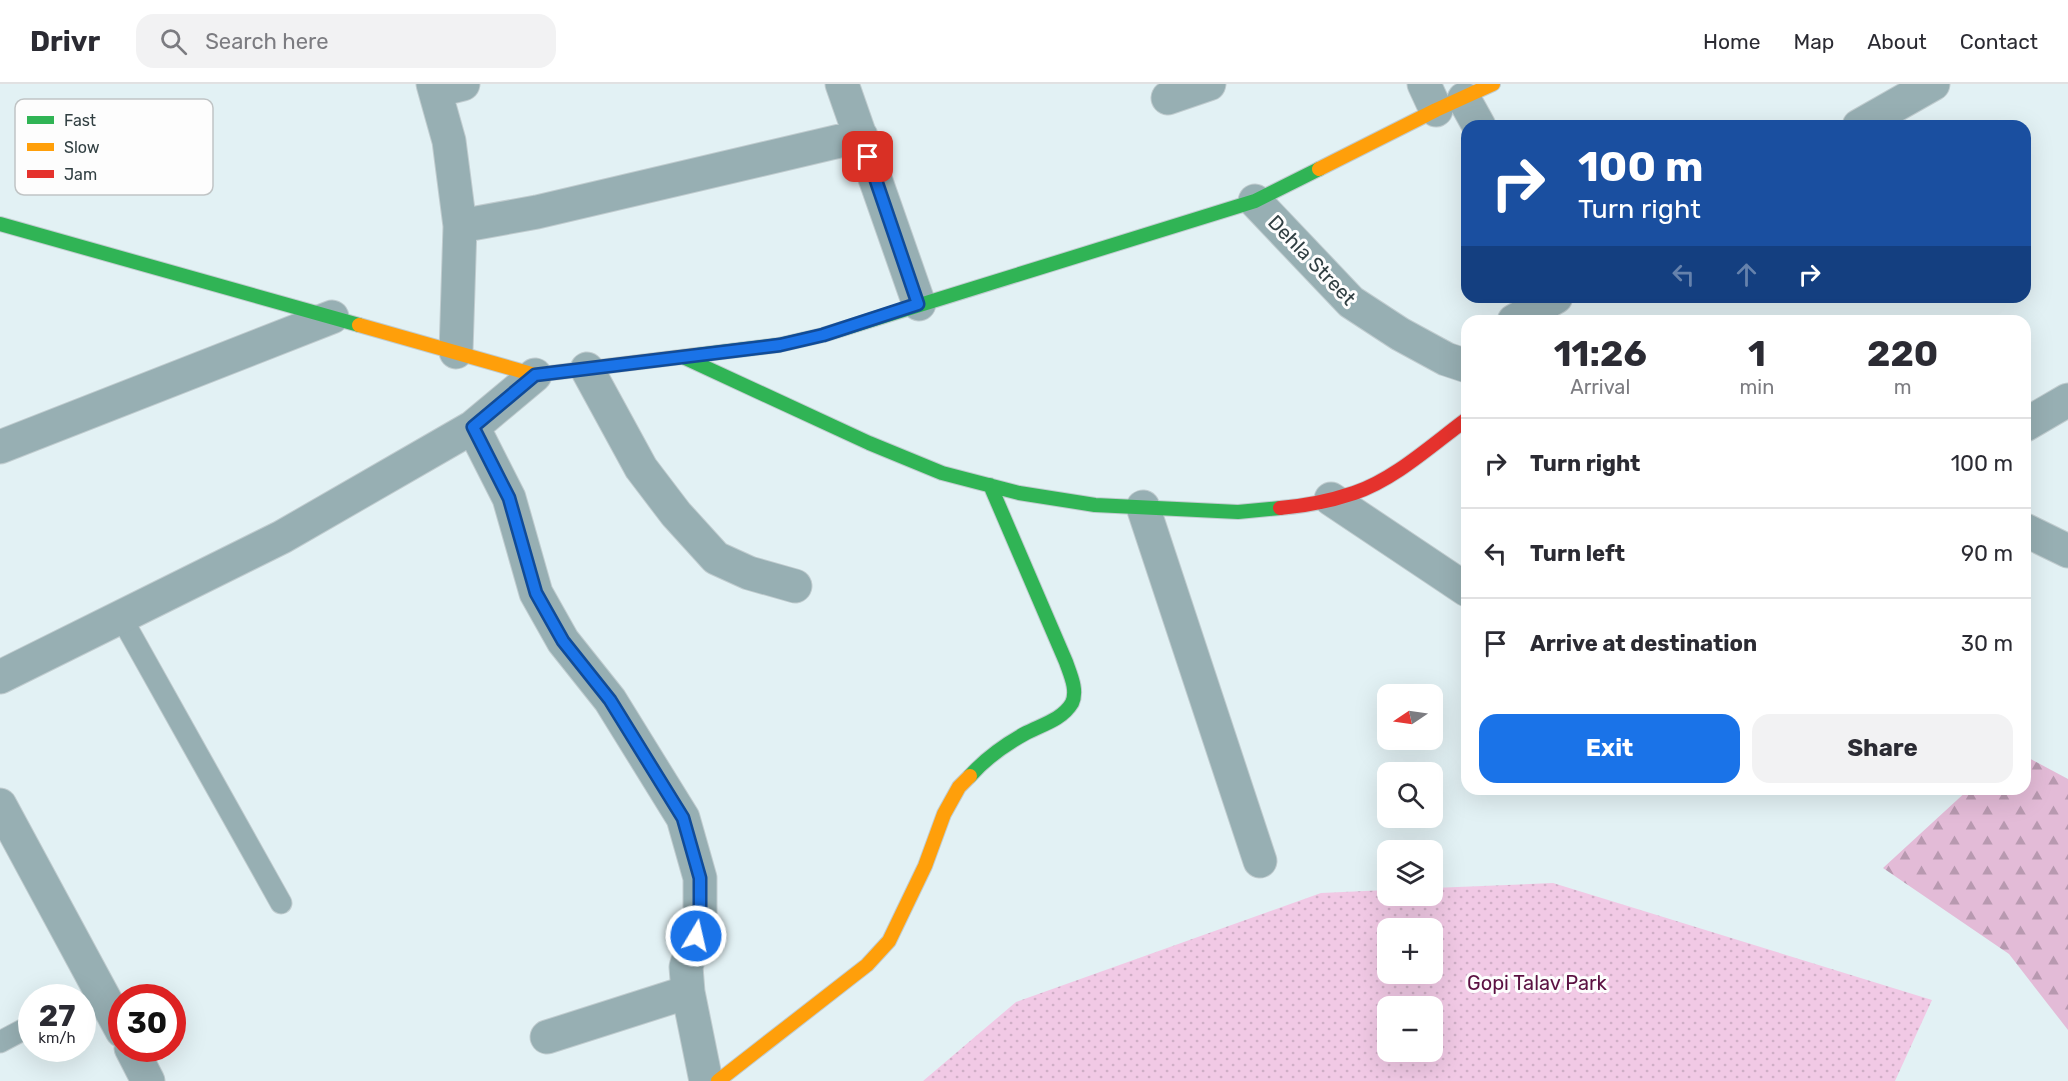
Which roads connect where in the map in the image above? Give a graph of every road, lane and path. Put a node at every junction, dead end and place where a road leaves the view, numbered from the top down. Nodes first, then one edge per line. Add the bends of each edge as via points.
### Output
1 (843, 84) edge
2 (1209, 84) edge
3 (1493, 84) edge
4 (1933, 84) edge
5 (443, 86) edge
6 (1168, 98) dead end
7 (1450, 105) edge
8 (1870, 120) edge
9 (861, 136) junction
10 (1255, 201) junction
11 (0, 224) edge
12 (460, 226) junction
13 (1546, 303) edge
14 (918, 304) junction
15 (1524, 315) edge
16 (332, 317) junction
17 (456, 352) junction
18 (683, 357) junction
19 (1460, 358) edge
20 (587, 369) junction
21 (535, 375) junction
22 (2068, 400) edge
23 (2031, 422) edge
24 (1461, 424) edge
25 (473, 427) junction
26 (0, 447) edge
27 (990, 485) junction
28 (1331, 499) junction
29 (1143, 507) junction
30 (2031, 533) edge
31 (2068, 552) edge
32 (795, 586) dead end
33 (1461, 586) edge
34 (120, 617) junction
35 (0, 677) edge
36 (0, 805) edge
37 (1260, 861) dead end
38 (282, 903) dead end
39 (688, 992) junction
40 (108, 1006) edge
41 (18, 1032) edge
42 (548, 1037) dead end
43 (0, 1042) edge
44 (138, 1062) edge
45 (148, 1081) edge
46 (706, 1081) edge
47 (718, 1081) edge

1 - 9 street
2 - 6 street
3 - 7 street
4 - 8 street
5 - 12 street
7 - 10 street
9 - 12 street via 537,212
9 - 14 street
10 - 14 street
10 - 19 street, Dehla Street via 1351,302 1400,334
11 - 16 street
12 - 17 street
13 - 15 street
14 - 18 street via 780,345
16 - 17 street
16 - 26 street
17 - 21 street
18 - 20 street
18 - 27 street via 879,447 942,473
20 - 21 street
20 - 32 street via 641,468 716,558 749,573
21 - 25 street
22 - 23 street
24 - 28 street via 1401,469 1355,493
25 - 34 street via 282,537
25 - 39 street via 509,498 536,593 563,641 610,700 683,818 700,878 700,920 686,967
27 - 29 street via 1095,505
27 - 47 street via 1066,662 1074,685 1072,702 1056,719 1023,734 981,764 959,786 889,941 867,965
28 - 29 street via 1238,512
28 - 33 street
29 - 37 street
30 - 31 street
34 - 35 street
34 - 38 lane
36 - 40 street
39 - 42 street
39 - 46 street
41 - 43 lane
44 - 45 street

